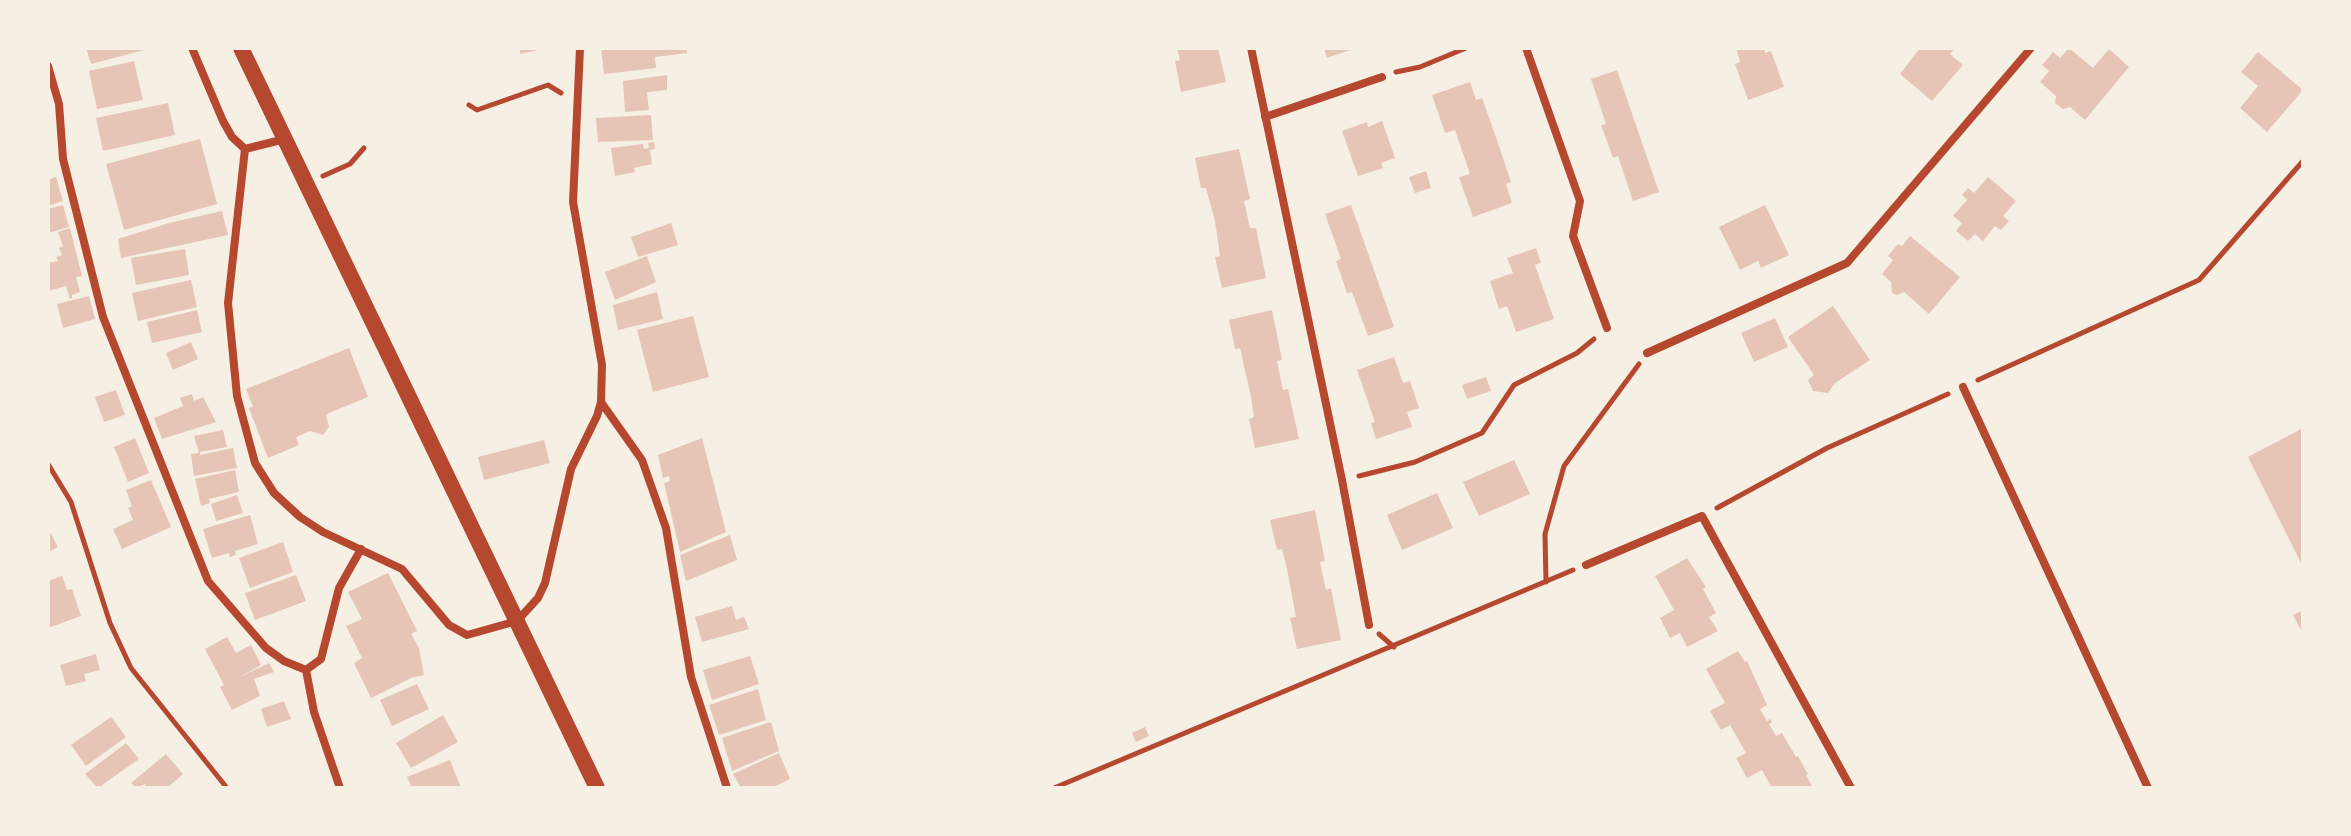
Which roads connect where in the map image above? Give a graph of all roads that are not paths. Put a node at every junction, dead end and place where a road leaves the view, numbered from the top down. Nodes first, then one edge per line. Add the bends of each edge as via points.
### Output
1 (192, 48) edge
2 (241, 48) edge
3 (580, 48) edge
4 (1251, 48) edge
5 (1526, 48) edge
6 (2031, 48) edge
7 (48, 66) edge
8 (1382, 77) road end
9 (1265, 117) junction
10 (285, 139) junction
11 (245, 149) junction
12 (1607, 328) road end
13 (1647, 353) road end
14 (1963, 387) road end
15 (601, 402) junction
16 (361, 549) junction
17 (1586, 565) road end
18 (517, 621) junction
19 (1369, 625) dead end
20 (306, 670) junction
21 (340, 788) edge
22 (597, 788) edge
23 (727, 788) edge
24 (1851, 788) edge
25 (2148, 788) edge

1 - 11 street via 223,121
2 - 10 main road
3 - 15 street via 573,202 602,365
4 - 9 street
5 - 12 street via 1580,201 1573,236
6 - 13 street via 1847,263
7 - 20 street via 59,104 63,159 103,317 208,581 266,648
8 - 9 street
9 - 19 street
10 - 11 street
10 - 18 main road
11 - 16 street via 228,303 237,396 255,463 274,493 300,517
14 - 25 street
15 - 18 street via 571,469 545,583
15 - 23 street via 642,460 666,528 691,677
16 - 18 street via 402,569 449,625 467,635
16 - 20 street via 339,588 321,659
17 - 24 street via 1702,516
18 - 22 main road
20 - 21 street

